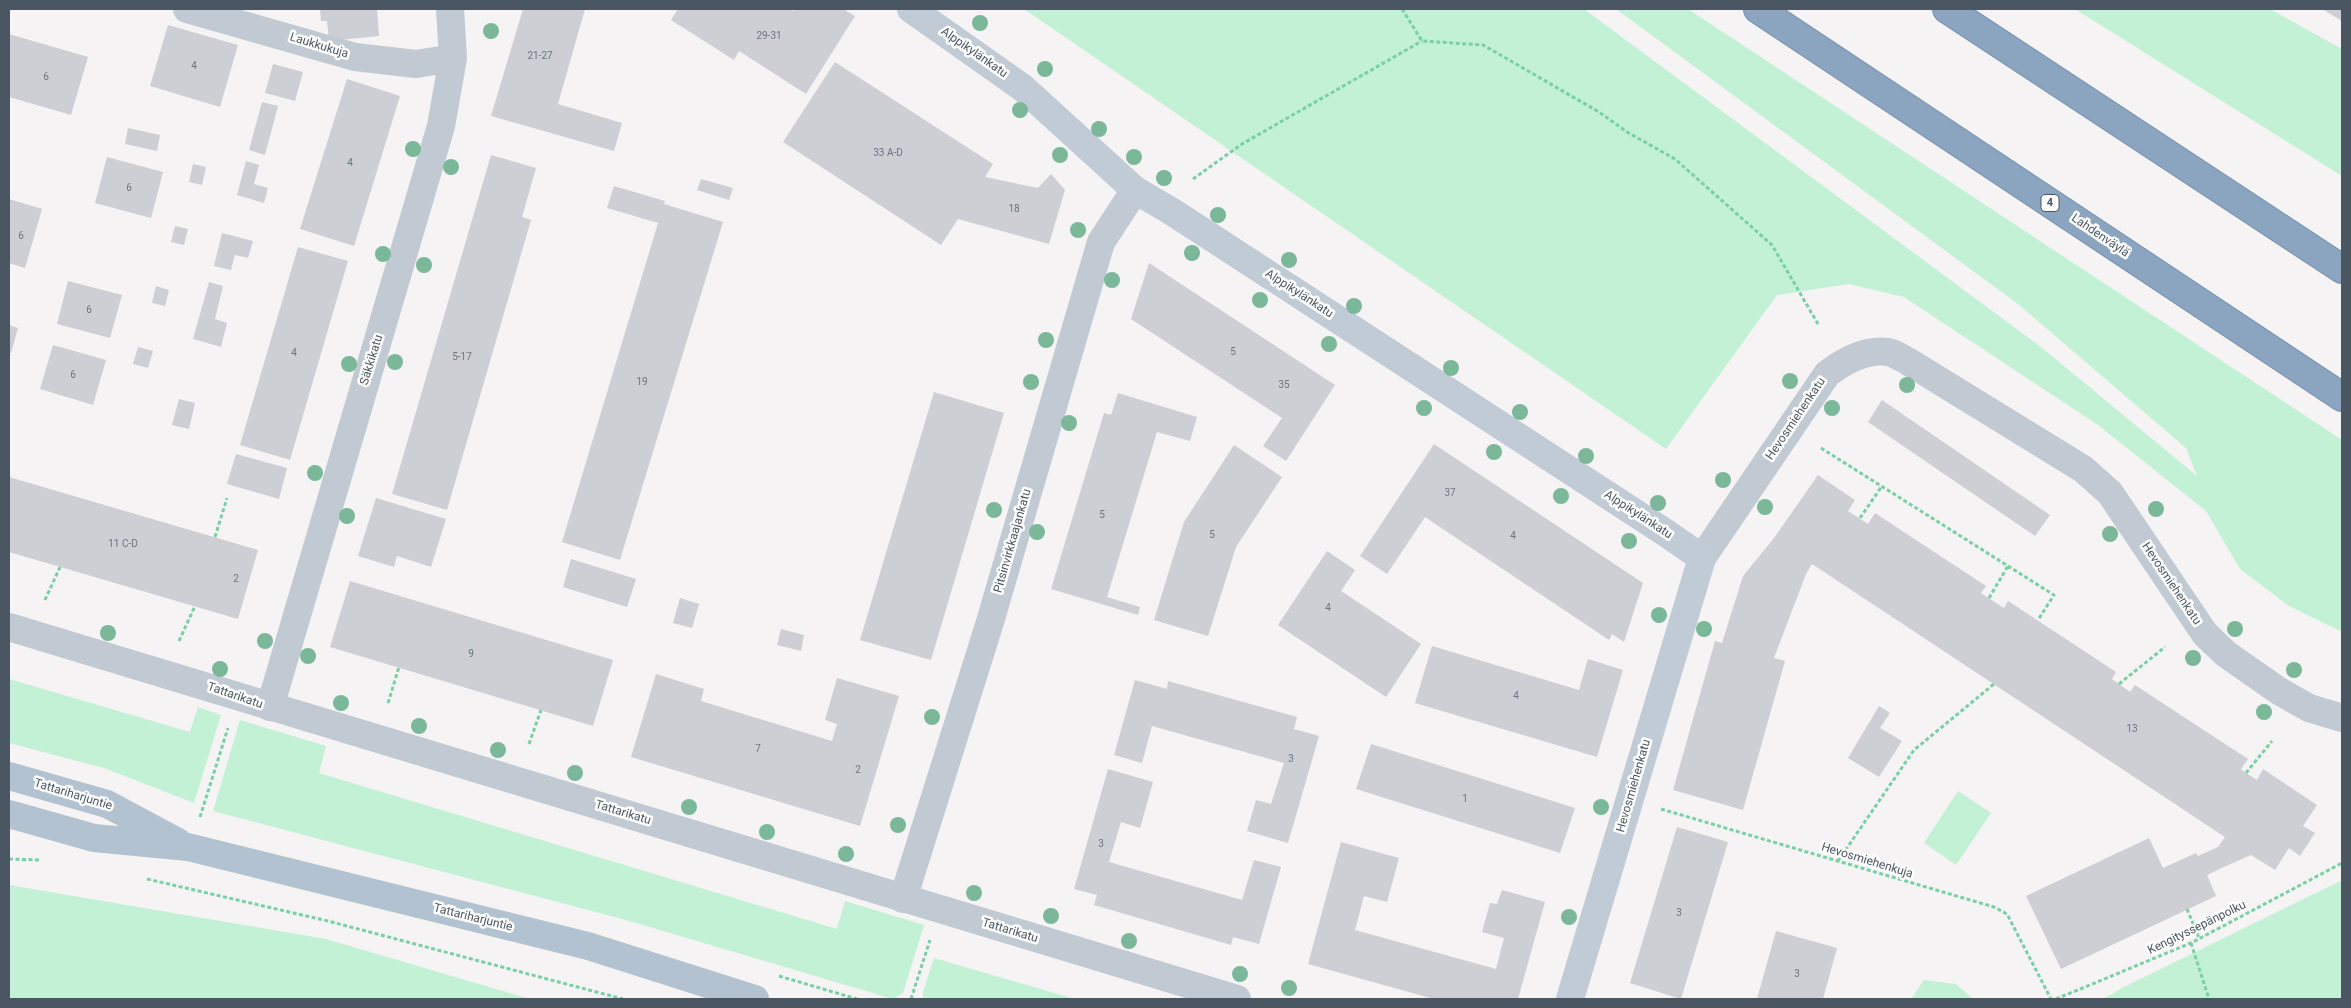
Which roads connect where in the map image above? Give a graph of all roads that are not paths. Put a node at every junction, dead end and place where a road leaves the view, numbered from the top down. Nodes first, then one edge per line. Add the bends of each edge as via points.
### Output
1 (188, 9) edge
2 (450, 9) edge
3 (911, 9) edge
4 (1758, 9) edge
5 (1947, 9) edge
6 (453, 58) junction
7 (1135, 190) junction
8 (2342, 269) edge
9 (2342, 397) edge
10 (1702, 558) junction
11 (9, 627) edge
12 (270, 707) junction
13 (2342, 718) edge
14 (9, 776) edge
15 (9, 814) edge
16 (188, 847) junction
17 (903, 899) junction
18 (756, 999) edge
19 (1237, 999) edge
20 (1570, 999) edge

1 - 6 street, Laukkukuja via 355,57 416,64
2 - 6 street, Säkkikatu
3 - 7 street, Alppikylänkatu via 1023,88
4 - 9 highway, Lahdenväylä / 4
5 - 8 highway
6 - 12 street, Säkkikatu via 441,126
7 - 10 street, Alppikylänkatu
7 - 17 street, Pitsinvirkkaajankatu via 1101,242 990,622
10 - 13 street, Hevosmiehenkatu via 1827,374 1843,361 1868,353 1889,352 2083,469 2110,493 2205,634 2226,654 2279,691 2310,708
10 - 20 street, Hevosmiehenkatu
11 - 12 street, Tattarikatu
12 - 17 street, Tattarikatu
14 - 16 main road, Tattariharjuntie via 107,804
15 - 16 main road, Tattariharjuntie via 94,838
16 - 18 main road, Tattariharjuntie via 588,946
17 - 19 street, Tattarikatu

